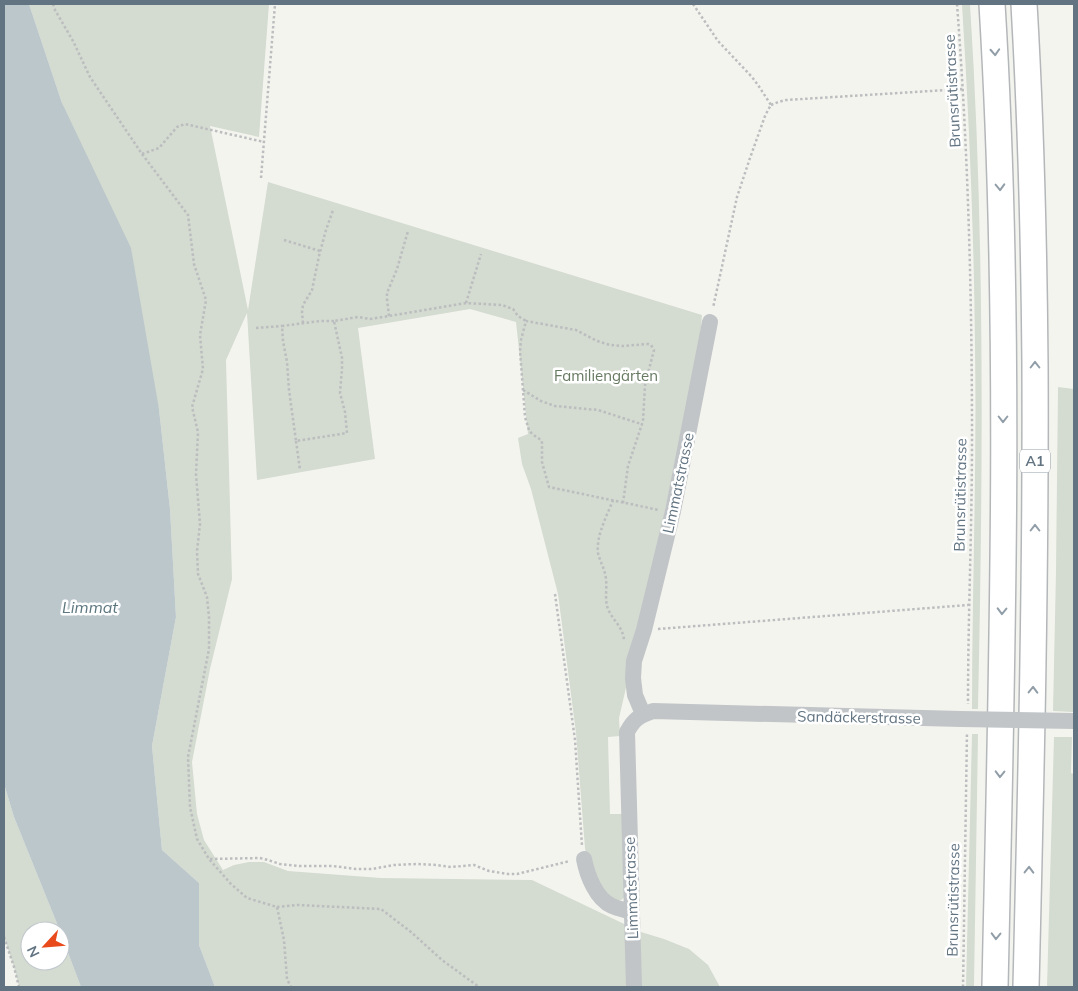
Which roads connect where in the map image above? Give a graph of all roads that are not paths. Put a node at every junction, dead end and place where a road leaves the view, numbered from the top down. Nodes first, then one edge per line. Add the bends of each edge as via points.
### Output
1 (992, 4) edge
2 (1024, 4) edge
3 (710, 322) road end
4 (643, 714) junction
5 (1074, 721) edge
6 (584, 859) road end
7 (632, 912) junction
8 (634, 987) edge
9 (995, 987) edge
10 (1026, 987) edge

1 -> 9 highway, A1 via 1002,239 1004,446
10 -> 2 highway, A1 via 1035,465 1033,238
3 - 4 street, Limmatstrasse via 672,513 634,661 635,695
4 - 5 street, Sandäckerstrasse, bridge via 653,711
4 - 7 street, Limmatstrasse via 627,732
6 - 7 street via 598,893 610,905
7 - 8 street, Limmatstrasse

